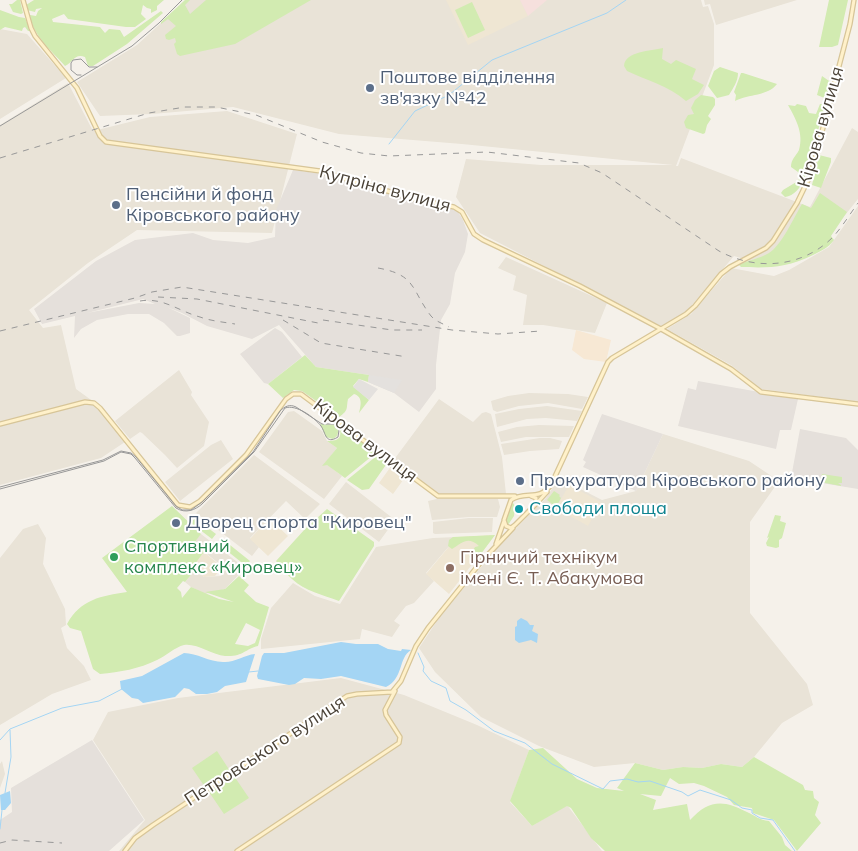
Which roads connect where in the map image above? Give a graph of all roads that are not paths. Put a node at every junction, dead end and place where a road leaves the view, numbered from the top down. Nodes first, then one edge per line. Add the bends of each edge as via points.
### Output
1 (23, 0) edge
2 (854, 0) edge
3 (661, 329) junction
4 (858, 404) edge
5 (0, 424) edge
6 (551, 485) junction
7 (500, 496) junction
8 (519, 496) junction
9 (532, 496) junction
10 (536, 504) junction
11 (507, 508) junction
12 (504, 520) junction
13 (515, 526) junction
14 (495, 546) junction
15 (398, 686) junction
16 (125, 851) edge
17 (237, 851) edge

1 - 3 main road, Купріна вулиця via 35,36 77,88 106,142 320,170 411,198 454,206 462,212 474,234 483,240
2 - 3 main road, Кірова вулиця via 811,174 798,203 766,248 726,270 690,311
3 - 4 main road, Купріна вулиця via 731,369 761,392
3 - 6 main road, Кірова вулиця via 616,354 608,362
5 - 7 main road, Кірова вулиця via 85,402 94,403 178,505 190,507 246,455 286,399 293,394 301,394 438,496
6 - 9 main road via 542,494
6 - 10 main road, Кірова вулиця
7 - 8 main road, Кірова вулиця
7 - 11 main road
8 - 9 main road, Кірова вулиця
8 - 11 main road via 511,500
9 - 10 main road via 536,498
10 - 13 main road
11 - 12 main road
12 - 13 main road via 507,528
12 - 14 main road
13 - 14 main road
14 - 15 main road via 428,628
15 - 16 main road, Петровського вулиця via 387,693 347,696 153,825 135,838
15 - 17 main road via 385,710 400,737 398,744

